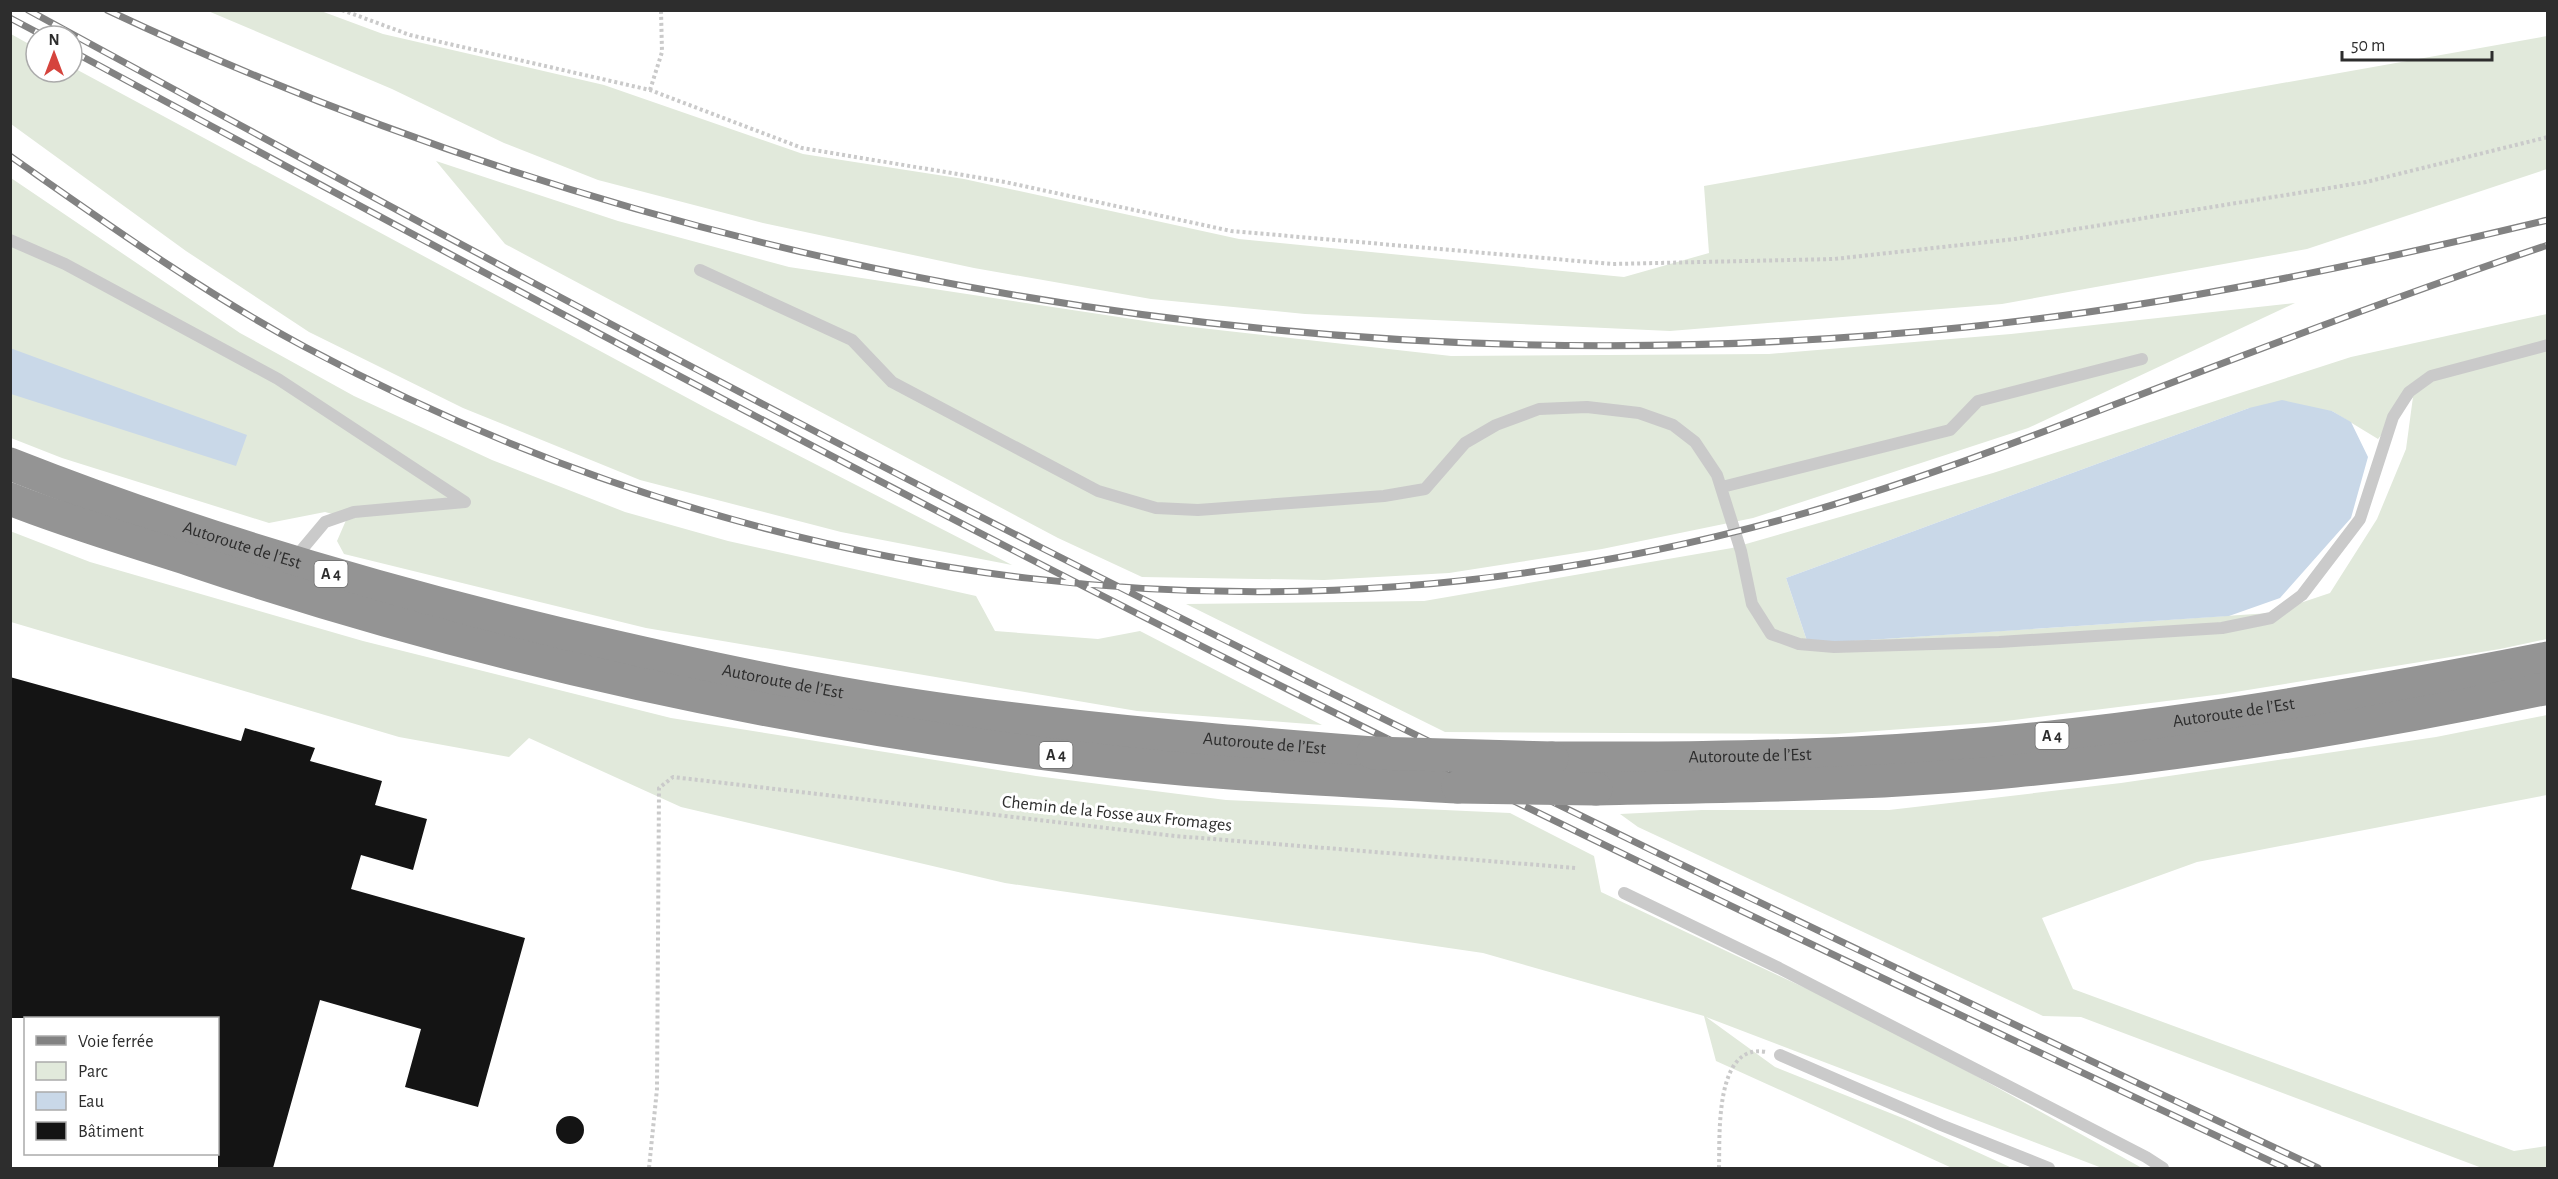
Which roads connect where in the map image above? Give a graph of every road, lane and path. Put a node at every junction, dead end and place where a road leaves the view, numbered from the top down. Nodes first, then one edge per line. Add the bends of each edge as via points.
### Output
1 (342, 10) edge
2 (661, 10) edge
3 (650, 90) junction
4 (2547, 137) edge
5 (10, 240) edge
6 (700, 270) dead end
7 (2547, 345) edge
8 (2142, 359) dead end
9 (10, 464) edge
10 (1722, 487) junction
11 (10, 499) edge
12 (292, 562) junction
13 (2547, 658) edge
14 (2547, 688) edge
15 (1576, 868) dead end
16 (1624, 893) dead end
17 (1779, 1055) joint
18 (649, 1168) edge
19 (1719, 1168) edge
20 (2049, 1168) edge
21 (2163, 1168) edge

1 - 3 path via 410,35
2 - 3 path via 662,52
3 - 4 path via 802,148 1005,182 1231,231 1612,264 1834,259 2015,239 2366,182
5 - 12 lane via 65,264 278,379 465,502 354,512 325,522
6 - 10 lane via 852,340 892,382 1088,486 1156,508 1198,510 1384,496 1425,489 1465,443 1496,425 1539,409 1587,407 1639,413 1673,425 1695,442
7 - 10 lane via 2431,376 2409,392 2393,417 2360,519 2302,595 2271,618 2222,628 1999,642 1834,647 1799,644 1771,634 1752,604
8 - 10 lane via 1978,401 1950,430
9 - 12 highway, Autoroute de l’Est / A 4 via 202,534
11 - 14 highway, Autoroute de l’Est / A 4, bridge via 294,594 509,653 693,696 904,733 1087,759 1266,777 1458,787 1596,789 1782,785 2014,771 2239,743 2424,714
12 - 13 highway, Autoroute de l’Est / A 4, bridge via 483,615 705,669 969,713 1158,737 1373,753 1706,758 2012,741 2378,692
15 - 18 path, Chemin de la Fosse aux Fromages via 1175,836 673,777 659,788 657,1089
16 - 21 lane via 1790,974
17 - 19 path via 1756,1050 1738,1059 1723,1084
17 - 20 lane

